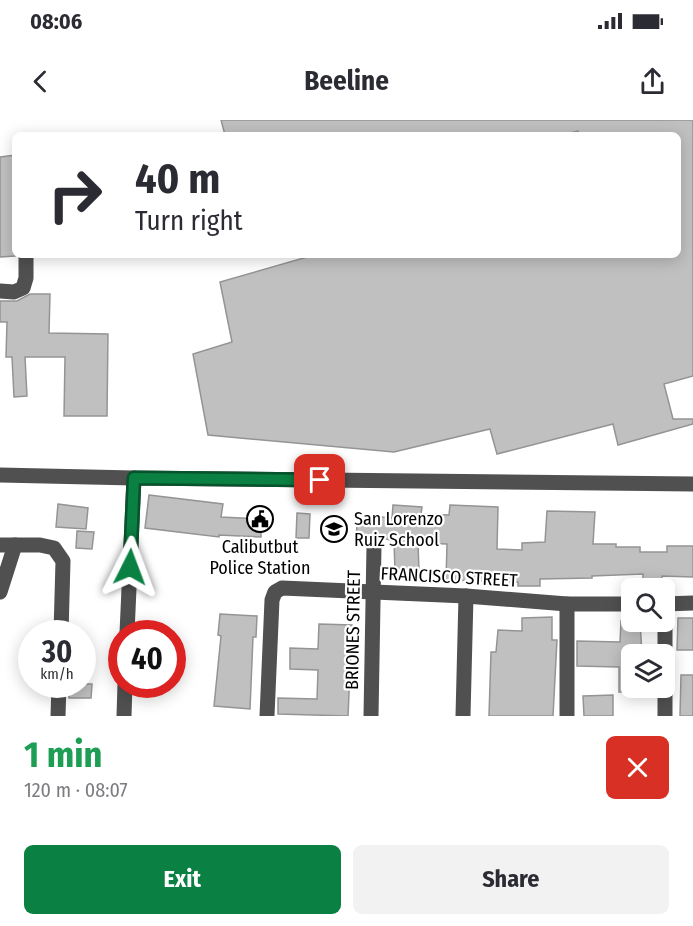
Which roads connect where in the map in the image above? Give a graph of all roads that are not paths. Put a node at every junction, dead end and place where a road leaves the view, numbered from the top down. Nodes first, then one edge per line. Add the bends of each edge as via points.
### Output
1 (26, 258) edge
2 (0, 291) edge
3 (0, 475) edge
4 (134, 478) junction
5 (693, 484) edge
6 (8, 545) edge
7 (374, 546) dead end
8 (374, 591) junction
9 (0, 592) edge
10 (466, 596) junction
11 (693, 603) edge
12 (567, 604) junction
13 (621, 604) edge
14 (675, 604) edge
15 (61, 620) edge
16 (128, 620) edge
17 (665, 632) edge
18 (59, 698) edge
19 (125, 698) edge
20 (58, 716) edge
21 (124, 716) edge
22 (267, 716) edge
23 (371, 716) edge
24 (464, 716) edge
25 (567, 716) edge
26 (665, 716) edge

1 - 2 street via 23,288
3 - 4 street
4 - 5 street
4 - 16 street
6 - 9 street
6 - 15 street via 54,548 63,561
7 - 8 street, BRIONES STREET
8 - 10 street, FRANCISCO STREET
8 - 22 street, FRANCISCO STREET via 282,588 275,592
8 - 23 street, BRIONES STREET
10 - 12 street, FRANCISCO STREET
10 - 24 street
11 - 14 street
12 - 13 street, FRANCISCO STREET
12 - 25 street
17 - 26 street
18 - 20 street
19 - 21 street

